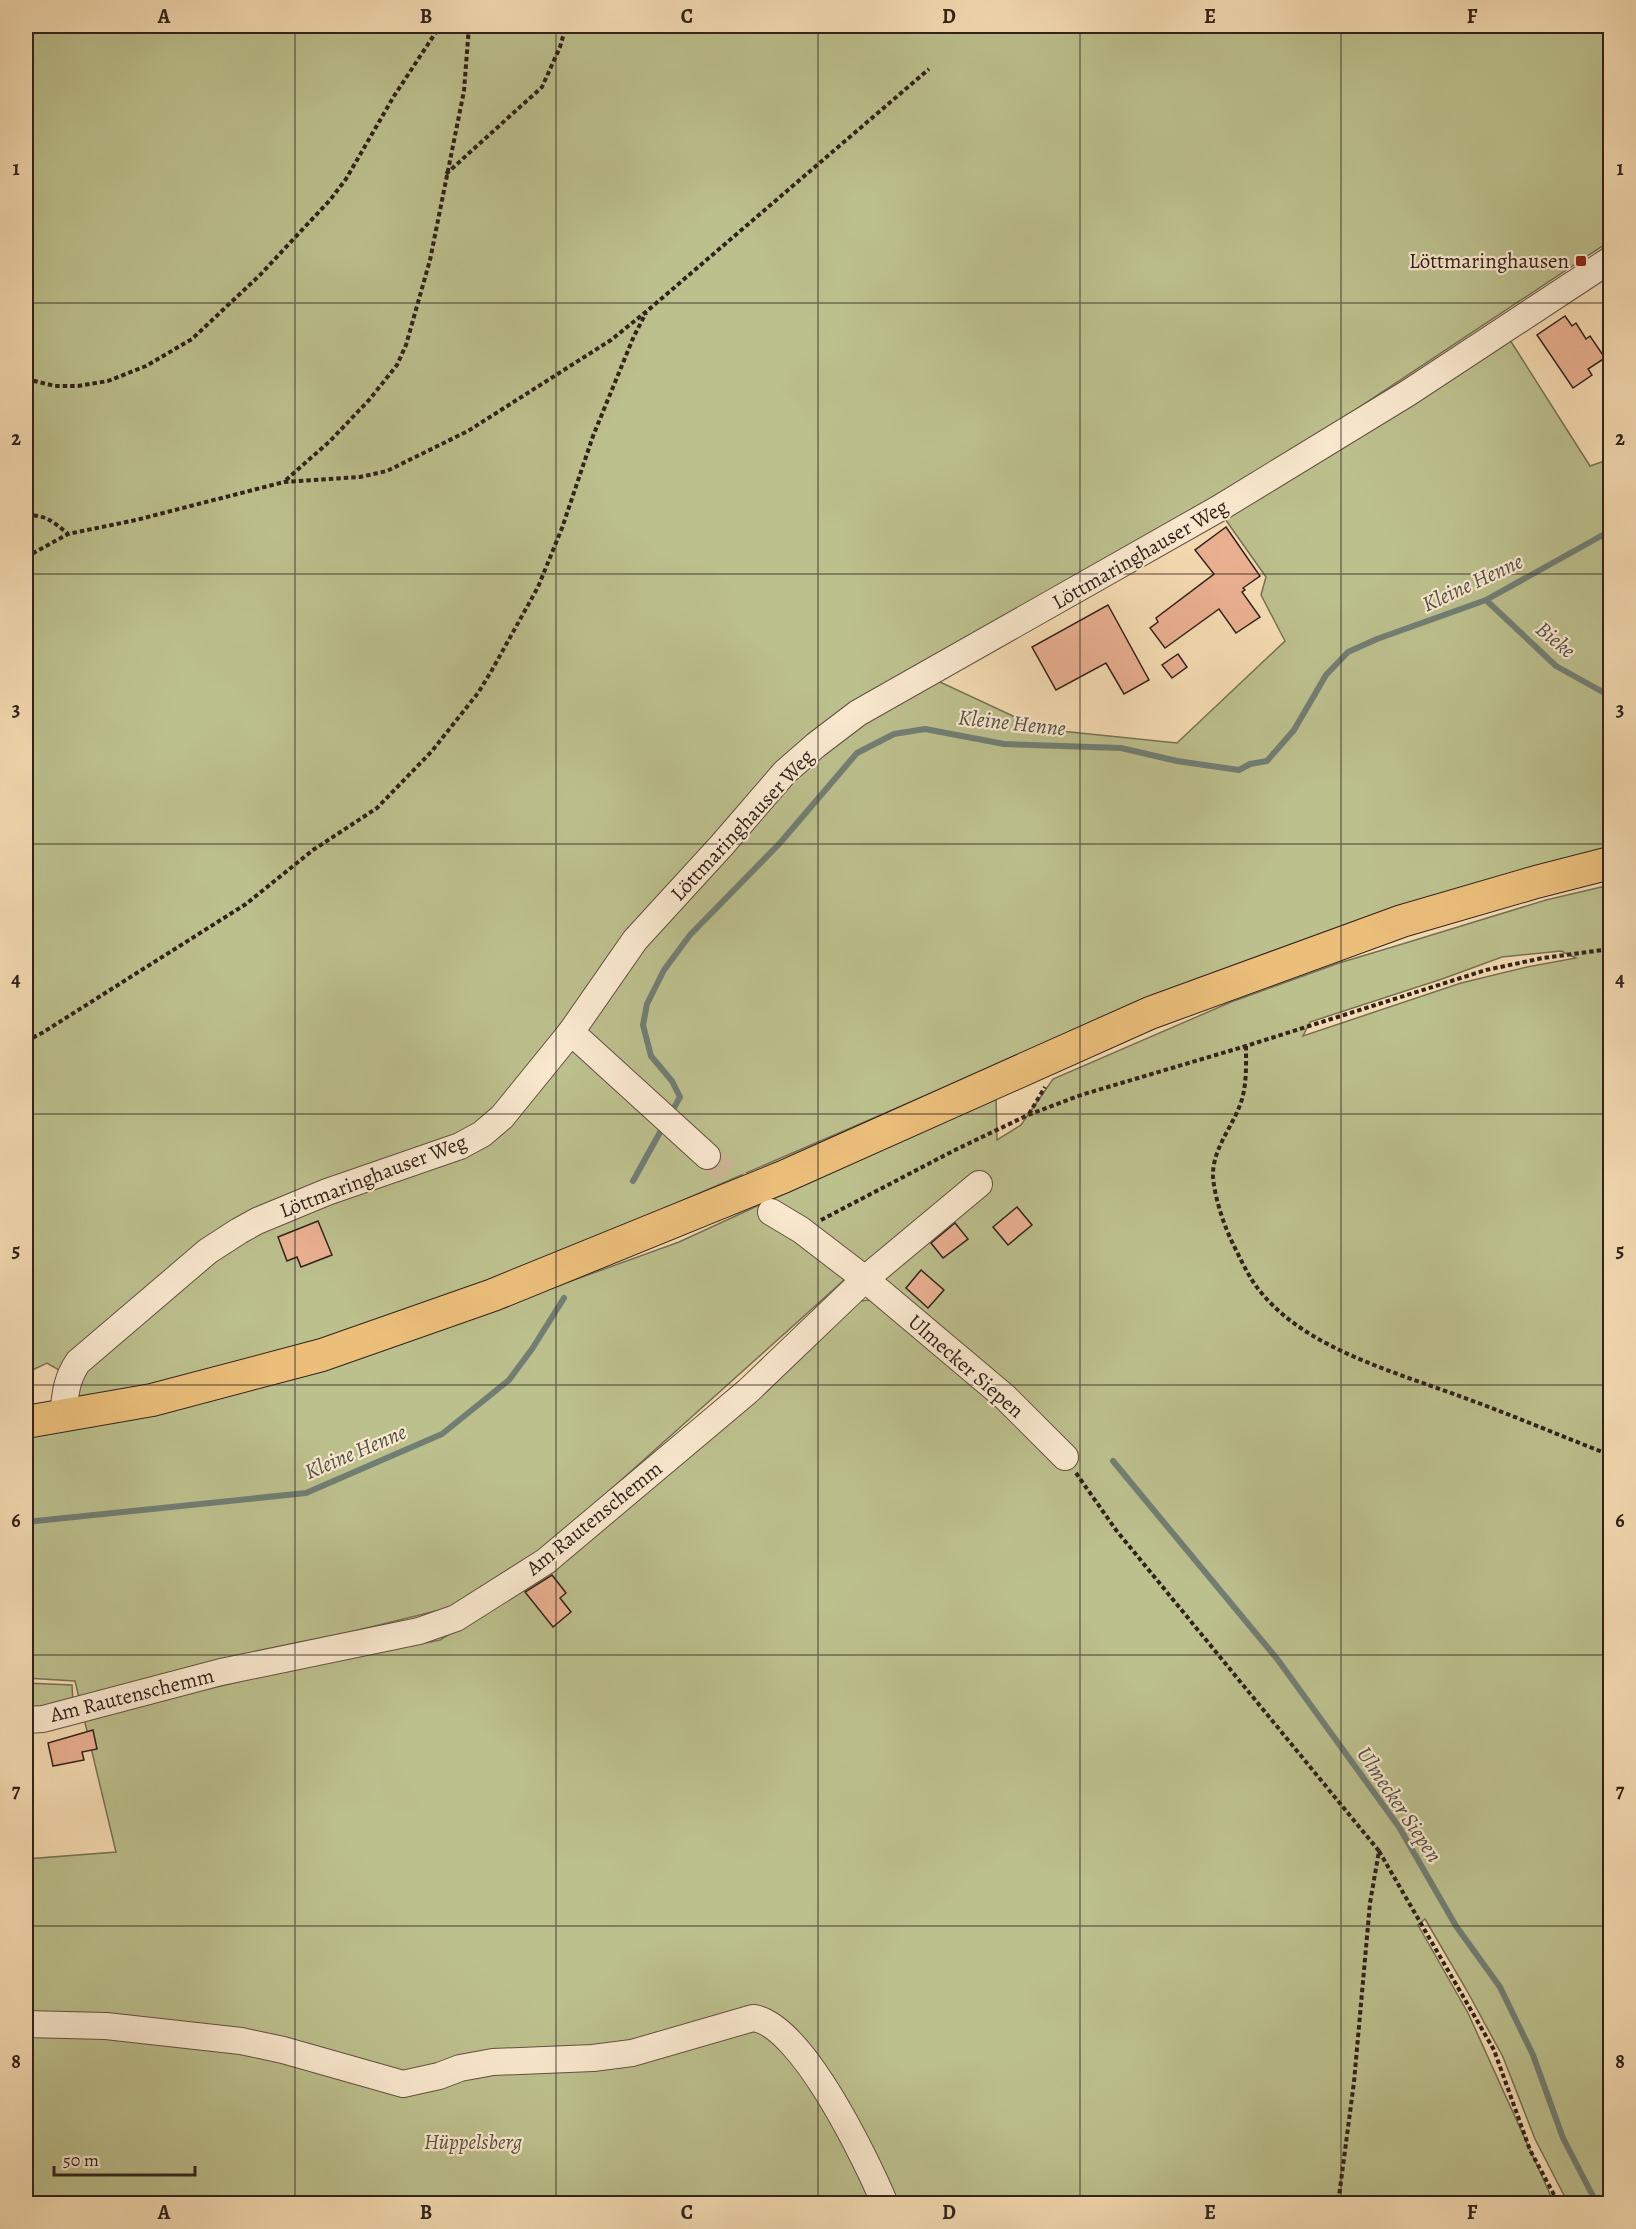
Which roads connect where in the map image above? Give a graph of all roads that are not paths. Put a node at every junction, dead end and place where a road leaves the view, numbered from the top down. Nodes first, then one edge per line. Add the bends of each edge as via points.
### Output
1 (1611, 260) edge
2 (1611, 863) edge
3 (571, 1032) junction
4 (707, 1156) tunnel mouth
5 (979, 1184) dead end
6 (771, 1212) tunnel mouth
7 (865, 1279) junction
8 (63, 1416) junction
9 (26, 1422) edge
10 (1065, 1457) road end
11 (26, 1720) edge
12 (26, 2024) edge
13 (885, 2204) edge

1 - 3 street, Löttmaringhauser Weg via 1408,393 1218,509 858,713 801,758 760,799 634,940
2 - 8 main road via 1402,921 1150,1013 783,1177 471,1302 272,1370 152,1400
3 - 4 street
3 - 8 street, Löttmaringhauser Weg via 502,1117 482,1134 460,1146 257,1221 208,1251 78,1362 67,1382
5 - 7 street
6 - 7 street, Ulmecker Siepen
7 - 10 street, Ulmecker Siepen via 1005,1397
7 - 11 street, Am Rautenschemm via 748,1391 546,1561 456,1618 419,1631 221,1672 44,1719
8 - 9 main road
12 - 13 street via 106,2026 241,2041 403,2084 484,2063 622,2054 760,2019 786,2038 831,2097

